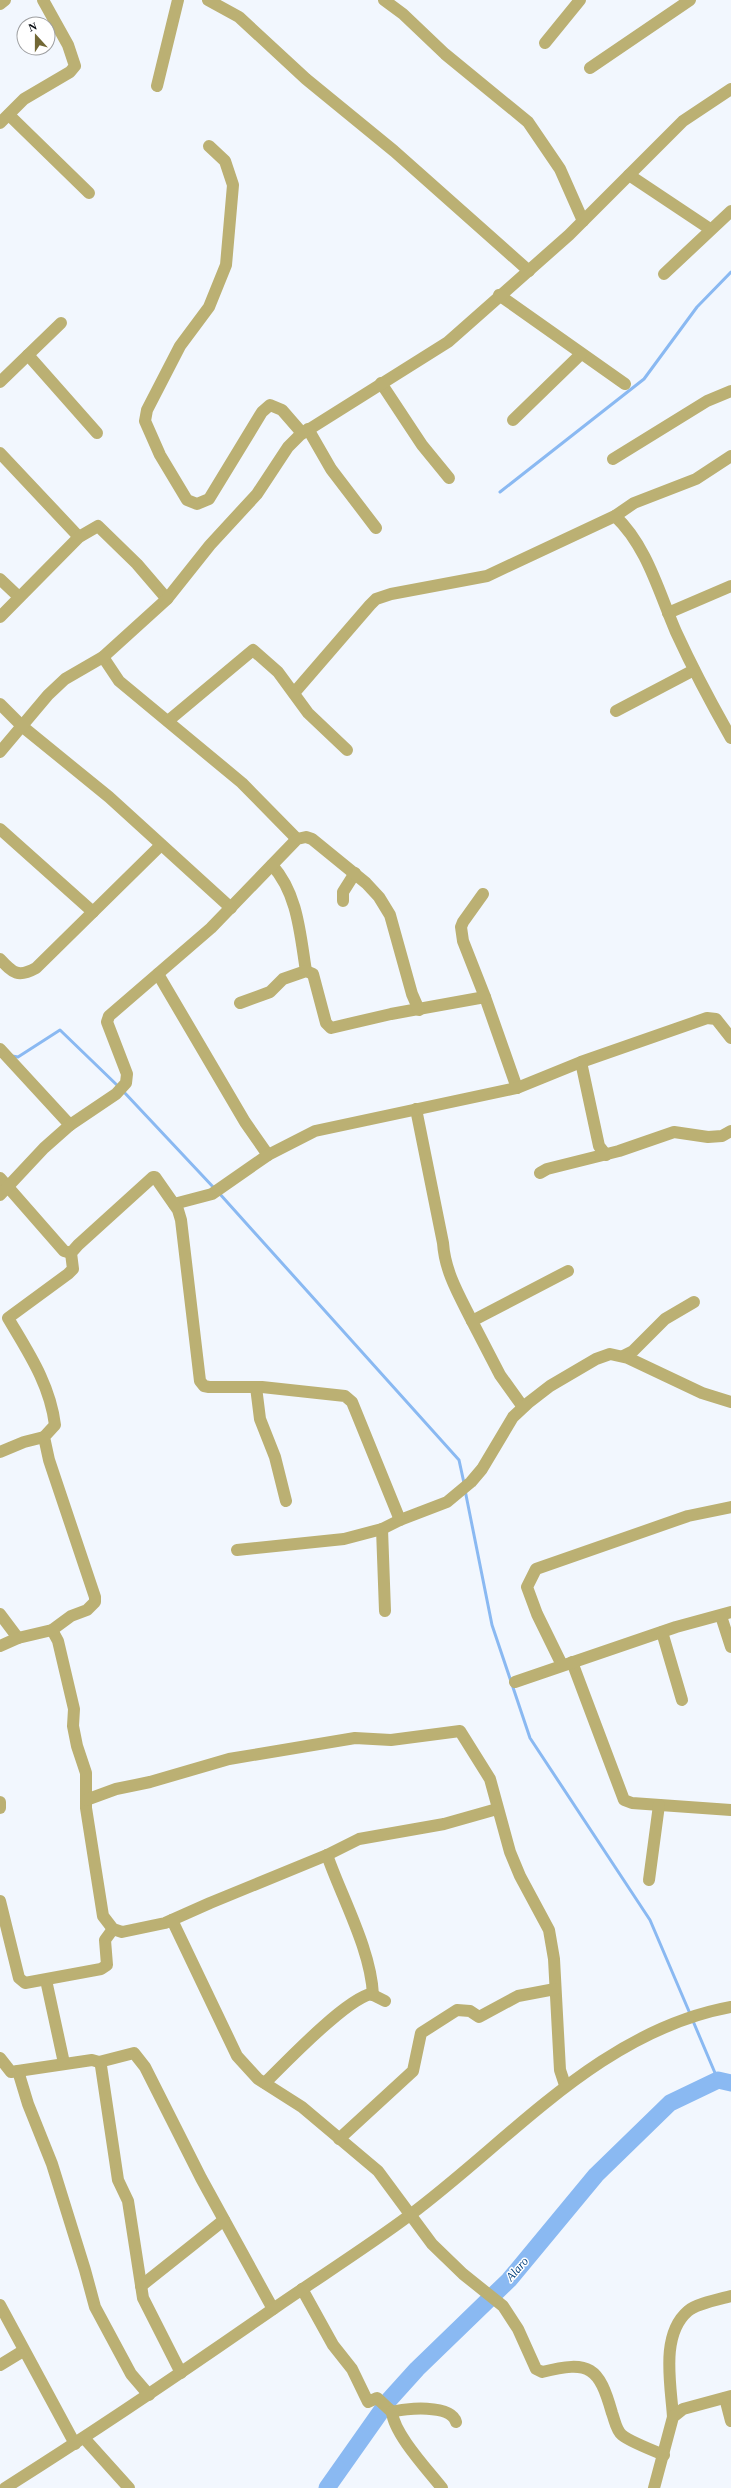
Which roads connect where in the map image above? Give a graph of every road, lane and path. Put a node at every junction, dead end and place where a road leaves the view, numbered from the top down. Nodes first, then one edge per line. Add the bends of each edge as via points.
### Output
1 (6, 0) edge
2 (43, 0) edge
3 (178, 0) edge
4 (208, 0) edge
5 (384, 0) edge
6 (690, 0) edge
7 (577, 1) edge
8 (0, 4) edge
9 (545, 43) dead end
10 (590, 68) dead end
11 (157, 86) dead end
12 (731, 90) edge
13 (4, 119) edge
14 (209, 146) dead end
15 (629, 175) junction
16 (90, 194) dead end
17 (731, 211) edge
18 (583, 221) junction
19 (710, 229) junction
20 (529, 271) junction
21 (664, 274) dead end
22 (499, 295) junction
23 (61, 323) dead end
24 (581, 354) junction
25 (28, 355) junction
26 (0, 382) edge
27 (381, 383) junction
28 (625, 384) dead end
29 (731, 391) edge
30 (513, 420) dead end
31 (305, 431) junction
32 (97, 433) dead end
33 (0, 453) edge
34 (731, 456) edge
35 (613, 459) dead end
36 (449, 478) dead end
37 (616, 516) junction
38 (376, 528) dead end
39 (79, 537) junction
40 (0, 579) edge
41 (731, 586) edge
42 (19, 598) junction
43 (167, 599) junction
44 (668, 613) junction
45 (0, 617) edge
46 (103, 657) junction
47 (694, 670) junction
48 (294, 693) junction
49 (0, 704) edge
50 (616, 711) dead end
51 (168, 720) junction
52 (23, 726) junction
53 (731, 738) edge
54 (347, 750) dead end
55 (0, 752) edge
56 (0, 829) edge
57 (297, 839) junction
58 (161, 845) junction
59 (272, 865) junction
60 (355, 874) junction
61 (483, 894) dead end
62 (343, 901) dead end
63 (231, 908) junction
64 (93, 912) junction
65 (0, 960) edge
66 (306, 971) junction
67 (158, 974) junction
68 (486, 997) junction
69 (240, 1003) dead end
70 (419, 1010) junction
71 (731, 1038) edge
72 (0, 1049) edge
73 (581, 1062) junction
74 (517, 1088) junction
75 (416, 1109) junction
76 (70, 1125) junction
77 (731, 1131) edge
78 (600, 1153) junction
79 (268, 1155) junction
80 (540, 1173) dead end
81 (0, 1178) edge
82 (4, 1191) edge
83 (174, 1204) junction
84 (71, 1253) junction
85 (568, 1271) dead end
86 (694, 1302) dead end
87 (4, 1320) edge
88 (472, 1321) junction
89 (623, 1356) junction
90 (256, 1387) junction
91 (731, 1402) edge
92 (523, 1407) junction
93 (44, 1437) junction
94 (0, 1452) edge
95 (286, 1501) dead end
96 (731, 1507) edge
97 (400, 1520) junction
98 (382, 1529) junction
99 (237, 1550) dead end
100 (385, 1611) dead end
101 (0, 1614) edge
102 (726, 1614) edge
103 (52, 1630) junction
104 (662, 1632) junction
105 (18, 1638) junction
106 (0, 1646) edge
107 (731, 1647) edge
108 (567, 1663) junction
109 (515, 1682) dead end
110 (682, 1700) dead end
111 (86, 1800) junction
112 (0, 1802) edge
113 (660, 1805) junction
114 (0, 1808) edge
115 (497, 1808) junction
116 (731, 1810) edge
117 (327, 1855) junction
118 (649, 1880) dead end
119 (0, 1901) edge
120 (172, 1920) junction
121 (113, 1929) junction
122 (46, 1980) junction
123 (555, 1989) junction
124 (373, 1995) junction
125 (385, 2001) dead end
126 (731, 2007) edge
127 (0, 2058) edge
128 (99, 2062) junction
129 (64, 2063) junction
130 (18, 2071) junction
131 (265, 2083) junction
132 (565, 2085) junction
133 (339, 2139) junction
134 (411, 2214) junction
135 (224, 2220) junction
136 (141, 2286) junction
137 (302, 2289) junction
138 (731, 2296) edge
139 (0, 2305) edge
140 (273, 2309) junction
141 (23, 2351) junction
142 (0, 2365) edge
143 (181, 2373) junction
144 (149, 2395) junction
145 (728, 2397) edge
146 (392, 2412) junction
147 (673, 2417) junction
148 (731, 2421) edge
149 (456, 2422) dead end
150 (80, 2441) junction
151 (664, 2455) junction
152 (6, 2488) edge
153 (129, 2488) edge
154 (442, 2488) edge
155 (654, 2488) edge

1 - 8 street
2 - 13 street via 68,45 75,66 70,72 24,99
3 - 11 street
4 - 20 street via 239,17 306,79 394,151
5 - 18 street via 528,122 560,169
6 - 10 street
7 - 9 street
12 - 15 street via 683,120
13 - 16 street
14 - 31 street via 225,161 233,185 226,265 209,307 180,346 147,410 145,421 160,455 187,500 197,504 208,499 262,412 270,405 282,410
15 - 18 street
15 - 19 street
17 - 19 street
18 - 20 street
19 - 21 street
20 - 22 street
22 - 24 street
22 - 27 street via 448,342
23 - 25 street
24 - 28 street
24 - 30 street
25 - 26 street
25 - 32 street
27 - 31 street
27 - 36 street via 422,445
29 - 35 street via 707,401
31 - 38 street
31 - 43 street via 288,447 257,494 210,545
33 - 39 street
34 - 37 street via 696,479 634,503
37 - 44 street via 625,525 643,554
37 - 48 street via 487,576 376,599 343,633
39 - 42 street
39 - 43 street via 96,526 100,527 138,564
40 - 42 street
41 - 44 street
42 - 45 street
43 - 46 street
44 - 47 street
46 - 51 street via 119,681
46 - 52 street via 65,679 48,695
47 - 50 street
47 - 53 street
48 - 51 street via 278,672 253,650
48 - 54 street via 308,713
49 - 52 street
51 - 57 street via 242,783
52 - 55 street
52 - 58 street via 108,796
56 - 64 street
57 - 59 street
57 - 60 street via 312,839
58 - 63 street
58 - 64 street
59 - 63 street
59 - 66 street via 294,901
60 - 62 street via 343,892
60 - 70 street via 379,897 390,914 412,994
61 - 68 street via 461,928 463,941
63 - 67 street
64 - 65 street via 36,968 25,974 17,974
66 - 69 street via 283,979 270,992
66 - 70 street via 313,974 326,1023 331,1028
67 - 76 street via 109,1016 107,1022 127,1074 126,1083 116,1094
67 - 79 street via 245,1122
68 - 70 street
68 - 74 street
71 - 73 street via 719,1022 707,1018
72 - 76 street
73 - 74 street
73 - 78 street
74 - 75 street
75 - 79 street via 315,1131
75 - 88 street via 443,1243 444,1260 448,1274
76 - 82 street via 44,1148
77 - 78 street via 722,1136 708,1137 674,1132
78 - 80 street
79 - 83 street via 212,1194
81 - 82 street
82 - 84 street via 64,1250
83 - 84 street via 155,1177 150,1178
83 - 90 street via 181,1220 200,1381 209,1387
84 - 87 street via 73,1269 68,1274
85 - 88 street
86 - 89 street via 665,1319 633,1351
87 - 93 street via 40,1373 52,1405 54,1424
88 - 92 street via 500,1374
89 - 91 street via 702,1393
89 - 92 street via 610,1354 596,1359 550,1386
90 - 95 street via 260,1419 275,1457
90 - 97 street via 338,1394 352,1402
92 - 97 street via 513,1417 482,1469 471,1482 447,1502
93 - 94 street
93 - 103 street via 49,1460 95,1598 95,1602 87,1610 71,1616
96 - 108 street via 688,1516 536,1569 527,1587 537,1614
97 - 98 street
98 - 99 street via 319,1543
98 - 100 street
101 - 105 street
102 - 104 street
102 - 107 street
103 - 105 street
103 - 111 street via 58,1640 74,1709 75,1732 86,1773
104 - 108 street
104 - 110 street
105 - 106 street
108 - 109 street
108 - 113 street via 624,1800
111 - 115 street via 116,1789 150,1782 229,1758 355,1738 391,1740 454,1730 460,1731 466,1738 472,1754 490,1779
111 - 121 street via 103,1916
112 - 114 street
113 - 116 street
113 - 118 street
115 - 117 street via 444,1824 369,1836
115 - 123 street via 520,1876 549,1930
117 - 120 street
117 - 124 street via 355,1927 372,1980
119 - 122 street via 19,1978 25,1983
120 - 121 street via 133,1931 122,1932
120 - 131 street via 237,2056
121 - 122 street via 105,1940 107,1965 101,1969
122 - 129 street
123 - 132 street via 560,2070
123 - 133 street via 518,1996 479,2017 470,2011 457,2010 421,2033 413,2071 399,2081
124 - 125 street
124 - 131 street via 364,1995 319,2030
126 - 132 street via 702,2012 632,2043
127 - 130 street via 11,2072
128 - 129 street via 92,2060
128 - 135 street via 134,2053 145,2067
128 - 136 street via 109,2106 118,2180 128,2201
129 - 130 street
130 - 144 street via 52,2164 86,2270 95,2307 131,2374
131 - 133 street via 302,2107
132 - 134 street
133 - 134 street via 378,2171
134 - 137 street
134 - 151 street via 425,2236 458,2269 503,2306 518,2329 536,2369 542,2372 580,2367 596,2373 606,2390 616,2427 621,2434
135 - 136 street
135 - 140 street
136 - 143 street via 143,2298
137 - 140 street
137 - 146 street via 333,2344 352,2369 368,2402 376,2398
138 - 147 street via 688,2310 676,2327 671,2344
139 - 141 street
140 - 143 street
141 - 142 street
141 - 150 street
143 - 144 street
144 - 150 street
145 - 147 street via 683,2409
145 - 148 street
146 - 149 street via 409,2408 432,2410 448,2414
146 - 154 street via 396,2428 405,2442
147 - 151 street
150 - 152 street
150 - 153 street
151 - 155 street

